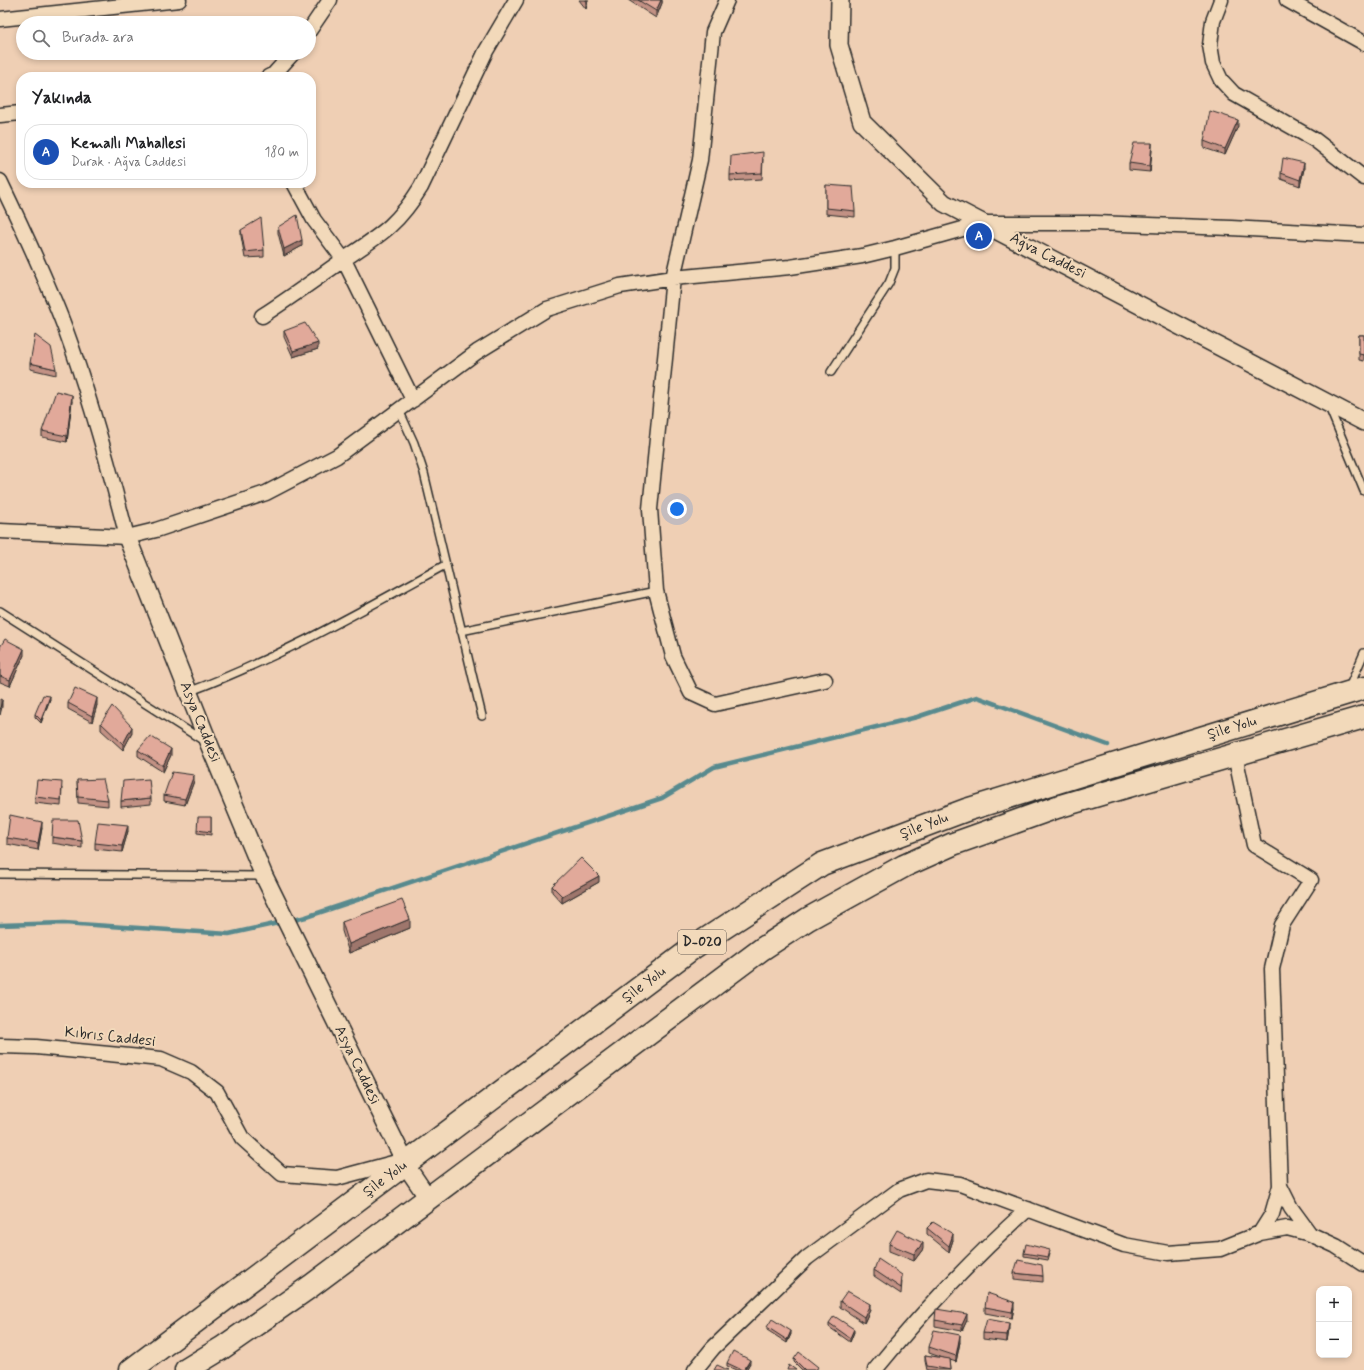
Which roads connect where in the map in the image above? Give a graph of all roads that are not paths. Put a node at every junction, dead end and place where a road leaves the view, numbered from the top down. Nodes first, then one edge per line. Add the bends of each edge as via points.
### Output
1 (179, 0) edge
2 (330, 0) edge
3 (516, 0) edge
4 (727, 0) edge
5 (840, 0) edge
6 (1221, 0) edge
7 (1287, 0) edge
8 (28, 16) edge
9 (16, 17) edge
10 (0, 19) edge
11 (316, 21) edge
12 (1364, 43) edge
13 (287, 60) edge
14 (276, 72) edge
15 (16, 113) edge
16 (0, 115) edge
17 (1364, 178) edge
18 (0, 181) edge
19 (297, 188) edge
20 (984, 223) junction
21 (1364, 235) edge
22 (895, 248) junction
23 (344, 260) junction
24 (673, 278) junction
25 (262, 316) dead end
26 (832, 372) dead end
27 (413, 400) junction
28 (1326, 401) junction
29 (399, 410) junction
30 (1364, 422) edge
31 (1364, 489) edge
32 (0, 531) edge
33 (127, 537) junction
34 (445, 565) junction
35 (656, 591) junction
36 (0, 611) edge
37 (461, 632) junction
38 (1364, 653) edge
39 (825, 680) dead end
40 (1355, 691) edge
41 (188, 692) junction
42 (482, 716) dead end
43 (1364, 717) edge
44 (209, 744) junction
45 (1235, 755) junction
46 (0, 874) edge
47 (264, 876) junction
48 (0, 1046) edge
49 (405, 1162) junction
50 (1280, 1186) junction
51 (428, 1198) junction
52 (1028, 1209) junction
53 (1260, 1233) junction
54 (1310, 1234) junction
55 (1364, 1264) edge
56 (131, 1370) edge
57 (186, 1370) edge
58 (696, 1370) edge
59 (875, 1370) edge

1 - 8 street
2 - 11 street
3 - 23 street via 486,51 421,187 408,208 388,229
4 - 24 street via 713,32 700,160
5 - 20 street, Ağva Caddesi via 839,46 862,122 944,203
6 - 17 street via 1213,21 1210,44 1212,63 1221,80 1234,94 1314,140
7 - 12 street
9 - 10 street
13 - 14 street
15 - 16 street
18 - 33 street via 41,268 65,327 98,427
19 - 23 street via 314,220
20 - 21 street via 1111,224
20 - 22 street
20 - 28 street, Ağva Caddesi
22 - 24 street via 790,267
22 - 26 lane via 895,268 889,283
23 - 25 street
23 - 27 street
24 - 27 street via 620,286 547,309 477,352
24 - 35 street via 650,510
27 - 29 street
28 - 30 street, Ağva Caddesi
28 - 31 lane
29 - 33 street via 337,456 266,493 156,530
29 - 34 lane via 419,458
32 - 33 street
33 - 41 street, Asya Caddesi
34 - 37 lane
34 - 41 lane via 288,650
35 - 37 lane
35 - 39 street via 673,656 691,693 715,704
36 - 44 lane
37 - 42 lane
38 - 40 lane
40 - 49 highway, Şile Yolu / D-020 via 966,810 822,864 694,947
41 - 44 street, Asya Caddesi
43 - 45 highway, Şile Yolu / D-020
44 - 47 street, Asya Caddesi
45 - 50 street via 1254,845 1311,880 1282,925 1272,969
45 - 51 highway, Şile Yolu / D-020 via 1057,807 953,844 904,866 808,919 762,949
46 - 47 lane
47 - 49 street, Asya Caddesi
48 - 49 street, Kıbrıs Caddesi via 161,1058 191,1072 217,1092 242,1138 282,1174 336,1178
49 - 51 street, Asya Caddesi
49 - 56 highway, Şile Yolu / D-020
50 - 53 street via 1272,1214
50 - 54 street via 1291,1208
51 - 57 highway, Şile Yolu / D-020 via 305,1290
52 - 53 street via 1124,1245 1168,1253 1220,1249
52 - 58 street via 960,1184 926,1180 899,1190 807,1258 713,1348
52 - 59 street via 980,1252 900,1338
53 - 54 street via 1287,1228
54 - 55 street via 1336,1246

